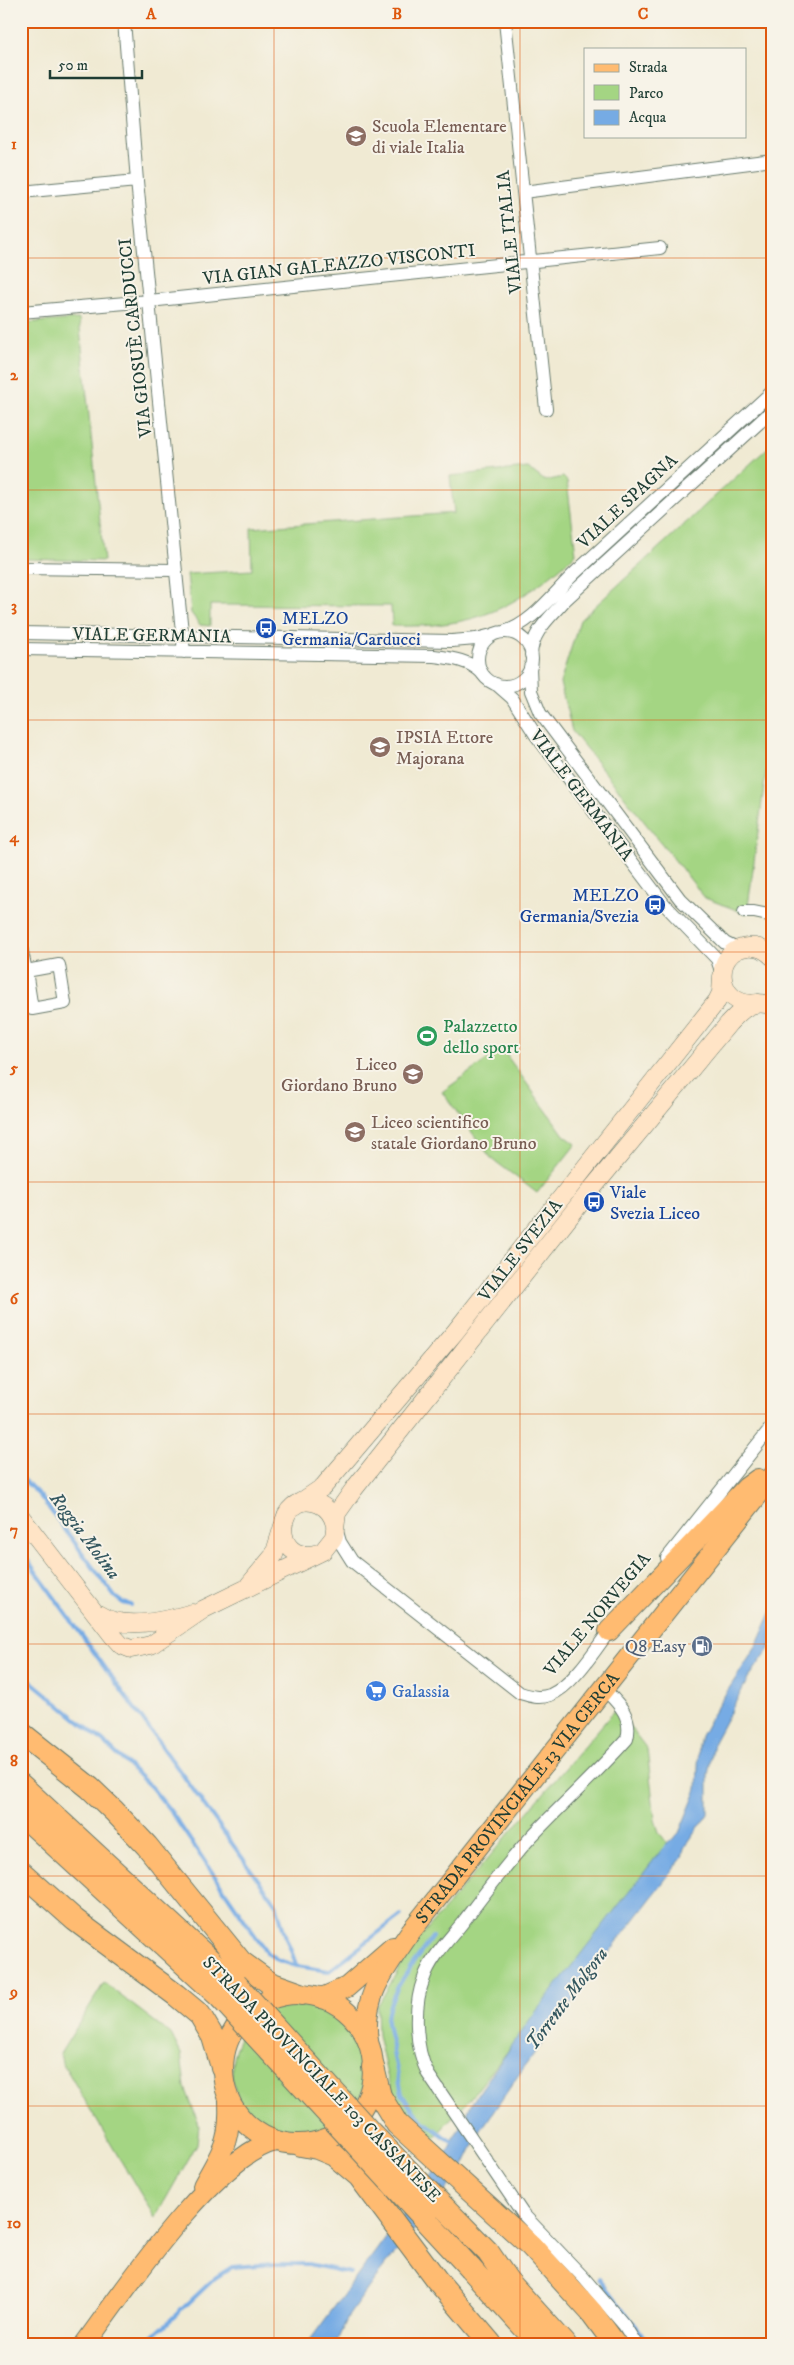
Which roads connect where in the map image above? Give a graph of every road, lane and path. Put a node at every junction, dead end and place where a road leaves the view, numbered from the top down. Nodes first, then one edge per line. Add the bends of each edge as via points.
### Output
1 (124, 21) edge
2 (505, 21) edge
3 (773, 160) edge
4 (137, 180) junction
5 (21, 192) edge
6 (523, 192) junction
7 (660, 248) dead end
8 (530, 261) junction
9 (149, 301) junction
10 (21, 312) edge
11 (773, 391) edge
12 (546, 410) dead end
13 (773, 410) edge
14 (21, 568) edge
15 (175, 570) junction
16 (21, 633) edge
17 (497, 634) junction
18 (182, 636) junction
19 (21, 648) edge
20 (184, 652) junction
21 (531, 661) junction
22 (482, 673) junction
23 (496, 684) junction
24 (744, 912) dead end
25 (773, 916) edge
26 (21, 947) edge
27 (747, 947) junction
28 (773, 957) edge
29 (26, 971) dead end
30 (722, 976) junction
31 (773, 994) edge
32 (755, 1004) junction
33 (773, 1006) edge
34 (773, 1425) edge
35 (773, 1469) edge
36 (773, 1476) edge
37 (295, 1506) junction
38 (21, 1517) edge
39 (283, 1525) junction
40 (335, 1525) junction
41 (321, 1553) junction
42 (243, 1590) junction
43 (204, 1609) junction
44 (94, 1612) junction
45 (609, 1631) junction
46 (604, 1689) junction
47 (21, 1733) edge
48 (21, 1786) edge
49 (21, 1814) edge
50 (21, 1872) edge
51 (411, 1931) junction
52 (229, 1991) junction
53 (311, 1996) junction
54 (368, 2041) junction
55 (222, 2066) junction
56 (373, 2067) junction
57 (229, 2101) junction
58 (275, 2141) junction
59 (301, 2145) junction
60 (195, 2201) junction
61 (85, 2344) edge
62 (491, 2344) edge
63 (539, 2344) edge
64 (565, 2344) edge
65 (615, 2344) edge
66 (636, 2344) edge

1 - 4 street, VIA GIOSUÈ CARDUCCI
2 - 6 street, VIALE ITALIA
3 - 6 street
4 - 5 street
4 - 9 street, VIA GIOSUÈ CARDUCCI
6 - 8 street, VIALE ITALIA
7 - 8 street, VIA GIAN GALEAZZO VISCONTI
8 - 9 street, VIA GIAN GALEAZZO VISCONTI
8 - 12 street, VIALE ITALIA
9 - 10 street, VIA GIAN GALEAZZO VISCONTI
9 - 15 street, VIA GIOSUÈ CARDUCCI
11 - 17 street, VIALE SPAGNA via 527,620 516,628
13 - 21 street, VIALE SPAGNA via 565,600 538,631 532,642
14 - 15 street
15 - 18 street, VIA GIOSUÈ CARDUCCI
16 - 18 street, VIALE GERMANIA
17 - 18 street, VIALE GERMANIA via 476,640
17 - 21 street via 520,637 528,646
17 - 22 street via 483,643 478,653
18 - 20 street, VIA GIOSUÈ CARDUCCI
19 - 20 street, VIALE GERMANIA
20 - 22 street, VIALE GERMANIA via 434,656 462,662
21 - 23 street via 526,675 517,683 508,686
21 - 27 street, VIALE GERMANIA via 533,698 543,718 653,865 680,899 722,941 731,946
22 - 23 street via 488,681
23 - 30 street, VIALE GERMANIA via 512,698 532,730 664,904 717,959
24 - 25 street
26 - 29 street
27 - 28 street via 761,948
27 - 30 street, VIALE SVEZIA via 730,956
30 - 32 street via 732,997 742,1003
30 - 37 street, VIALE SVEZIA via 717,1001 455,1332 323,1487
31 - 32 street, VIALE SVEZIA
32 - 33 street
32 - 40 street, VIALE SVEZIA via 743,1008 729,1023 586,1196 354,1489 338,1511
34 - 45 street, VIALE NORVEGIA
35 - 45 main road via 747,1487
36 - 46 main road, STRADA PROVINCIALE 13 VIA CERCA
37 - 39 street, VIALE SVEZIA via 286,1515
37 - 40 street via 306,1502 319,1504 331,1514
38 - 44 street
39 - 41 street via 284,1538 294,1551 308,1555
39 - 42 street, VIALE SVEZIA via 271,1560
40 - 41 street, VIALE SVEZIA via 334,1540
40 - 45 street, VIALE NORVEGIA via 340,1542 352,1561 520,1693 537,1697 554,1693 571,1680
41 - 42 street, VIALE SVEZIA
42 - 43 street, VIALE SVEZIA
43 - 44 street, VIALE SVEZIA via 125,1623 107,1620
43 - 44 street, VIALE SVEZIA via 153,1644 134,1650 121,1645
46 - 51 main road, STRADA PROVINCIALE 13 VIA CERCA
46 - 66 street via 627,1717 627,1739 513,1858 435,1958 424,1978 418,2010 422,2058 428,2074 454,2114 523,2214 583,2277
47 - 53 highway via 114,1810 240,1962 270,1983
48 - 52 highway, STRADA PROVINCIALE 103 CASSANESE
49 - 52 highway, STRADA PROVINCIALE 103 CASSANESE
50 - 55 highway via 76,1920 200,2015
51 - 53 main road, STRADA PROVINCIALE 13 VIA CERCA via 347,1987
51 - 54 main road, STRADA PROVINCIALE 13 VIA CERCA via 370,1998 366,2020
52 - 63 highway, STRADA PROVINCIALE 103 CASSANESE, bridge
52 - 64 highway, STRADA PROVINCIALE 103 CASSANESE, bridge via 488,2252 508,2281
53 - 54 main road, STRADA PROVINCIALE 13 VIA CERCA via 350,2014
53 - 55 main road, STRADA PROVINCIALE 13 VIA CERCA via 284,1995 268,2000 247,2014 231,2034
54 - 56 main road, STRADA PROVINCIALE 13 VIA CERCA
55 - 57 main road, STRADA PROVINCIALE 13 VIA CERCA
56 - 59 main road, STRADA PROVINCIALE 13 VIA CERCA via 367,2100 347,2127 325,2139
56 - 65 highway via 380,2096 397,2124 531,2246 592,2313
57 - 58 main road, STRADA PROVINCIALE 13 VIA CERCA via 246,2124
57 - 60 main road, STRADA PROVINCIALE 13 VIA CERCA via 227,2140
58 - 59 main road, STRADA PROVINCIALE 13 VIA CERCA
58 - 60 main road, STRADA PROVINCIALE 13 VIA CERCA via 251,2151
59 - 62 highway via 340,2159 363,2181 457,2306
60 - 61 main road, STRADA PROVINCIALE 13 VIA CERCA

